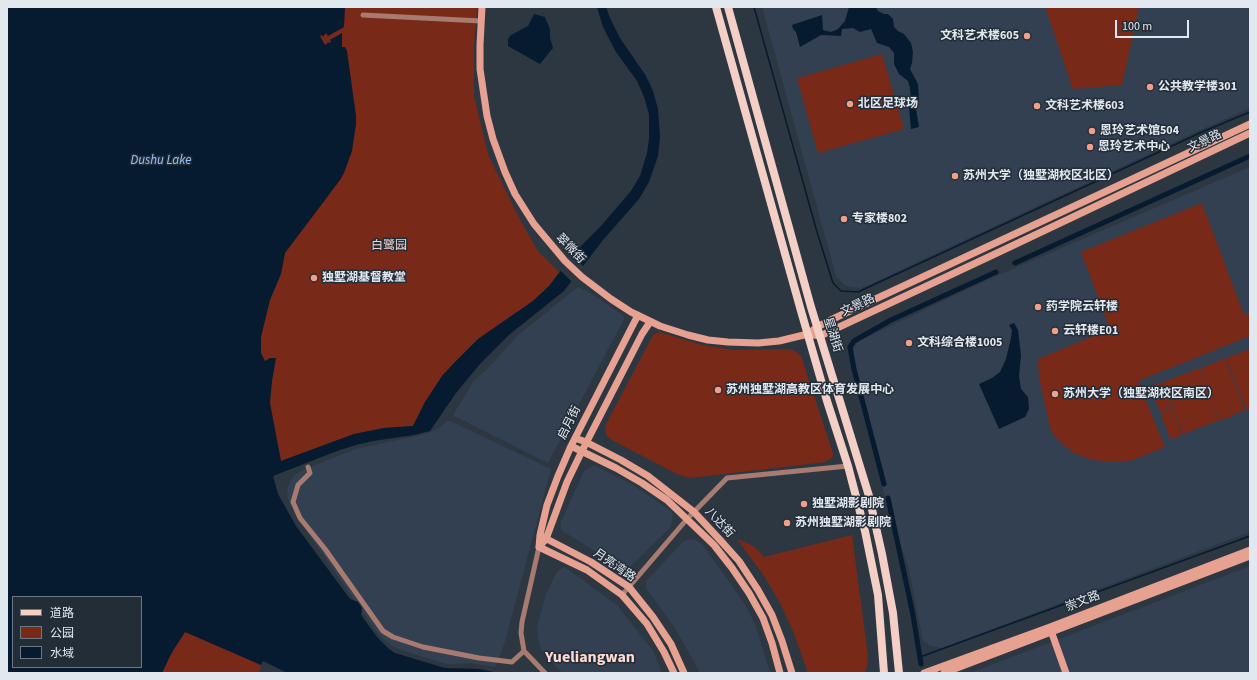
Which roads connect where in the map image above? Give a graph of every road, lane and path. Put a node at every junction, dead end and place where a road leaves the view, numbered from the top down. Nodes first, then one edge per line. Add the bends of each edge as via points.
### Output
1 (482, 7) edge
2 (716, 7) edge
3 (728, 7) edge
4 (363, 16) dead end
5 (481, 21) junction
6 (1250, 124) edge
7 (1250, 133) edge
8 (638, 315) junction
9 (650, 322) junction
10 (817, 327) junction
11 (808, 334) junction
12 (820, 336) junction
13 (575, 438) junction
14 (586, 442) junction
15 (571, 446) junction
16 (582, 451) junction
17 (848, 466) junction
18 (308, 467) dead end
19 (694, 512) junction
20 (687, 519) junction
21 (543, 537) junction
22 (539, 547) junction
23 (1250, 550) edge
24 (1250, 556) edge
25 (629, 587) junction
26 (622, 595) junction
27 (1050, 629) junction
28 (524, 652) junction
29 (942, 670) edge
30 (545, 673) edge
31 (674, 673) edge
32 (684, 673) edge
33 (780, 673) edge
34 (792, 673) edge
35 (884, 673) edge
36 (899, 673) edge
37 (924, 673) edge
38 (1066, 673) edge

1 - 5 street, 翠微街
2 - 11 main road, 星湖街
3 - 10 main road, 星湖街
4 - 5 street
5 - 8 street, 翠微街 via 480,57 486,116 496,150 510,183 541,234 565,261 611,299
6 - 10 street, 文景路
7 - 12 street, 文景路
8 - 9 street, 翠微街
8 - 13 street, 启月街
9 - 11 street, 翠微街 via 688,335 728,342 769,342
9 - 14 street, 启月街
10 - 11 street, 文景路
10 - 12 main road, 星湖街
11 - 12 street
11 - 17 main road, 星湖街
12 - 36 main road, 星湖街 via 869,496 881,547 893,613
13 - 14 street, 八达街
13 - 15 street, 启月街
14 - 16 street, 启月街
14 - 19 street, 八达街 via 648,476
15 - 16 street, 八达街
15 - 21 street, 启月街 via 547,505
16 - 20 street, 八达街 via 642,483 667,500
16 - 21 street, 启月街
17 - 19 street via 727,478
17 - 35 main road, 星湖街 via 878,595
18 - 28 street via 310,472 298,485 293,502 300,518 383,631 393,638 423,647 479,658 512,662
19 - 20 street
19 - 34 street, 八达街 via 739,561 758,590 782,641
20 - 25 street
20 - 33 street, 八达街 via 714,545 749,593 763,618
21 - 22 street, 启月街
21 - 25 street, 月亮湾路 via 591,562
22 - 26 street, 月亮湾路 via 587,570
22 - 28 street, 启月街 via 522,622
23 - 27 street, 崇文路
24 - 27 street, 崇文路
25 - 26 street
25 - 32 street, 月亮湾路 via 671,644
26 - 31 street, 月亮湾路 via 647,624
27 - 29 street, 崇文路
27 - 38 street
28 - 30 street
29 - 37 street, 崇文路

